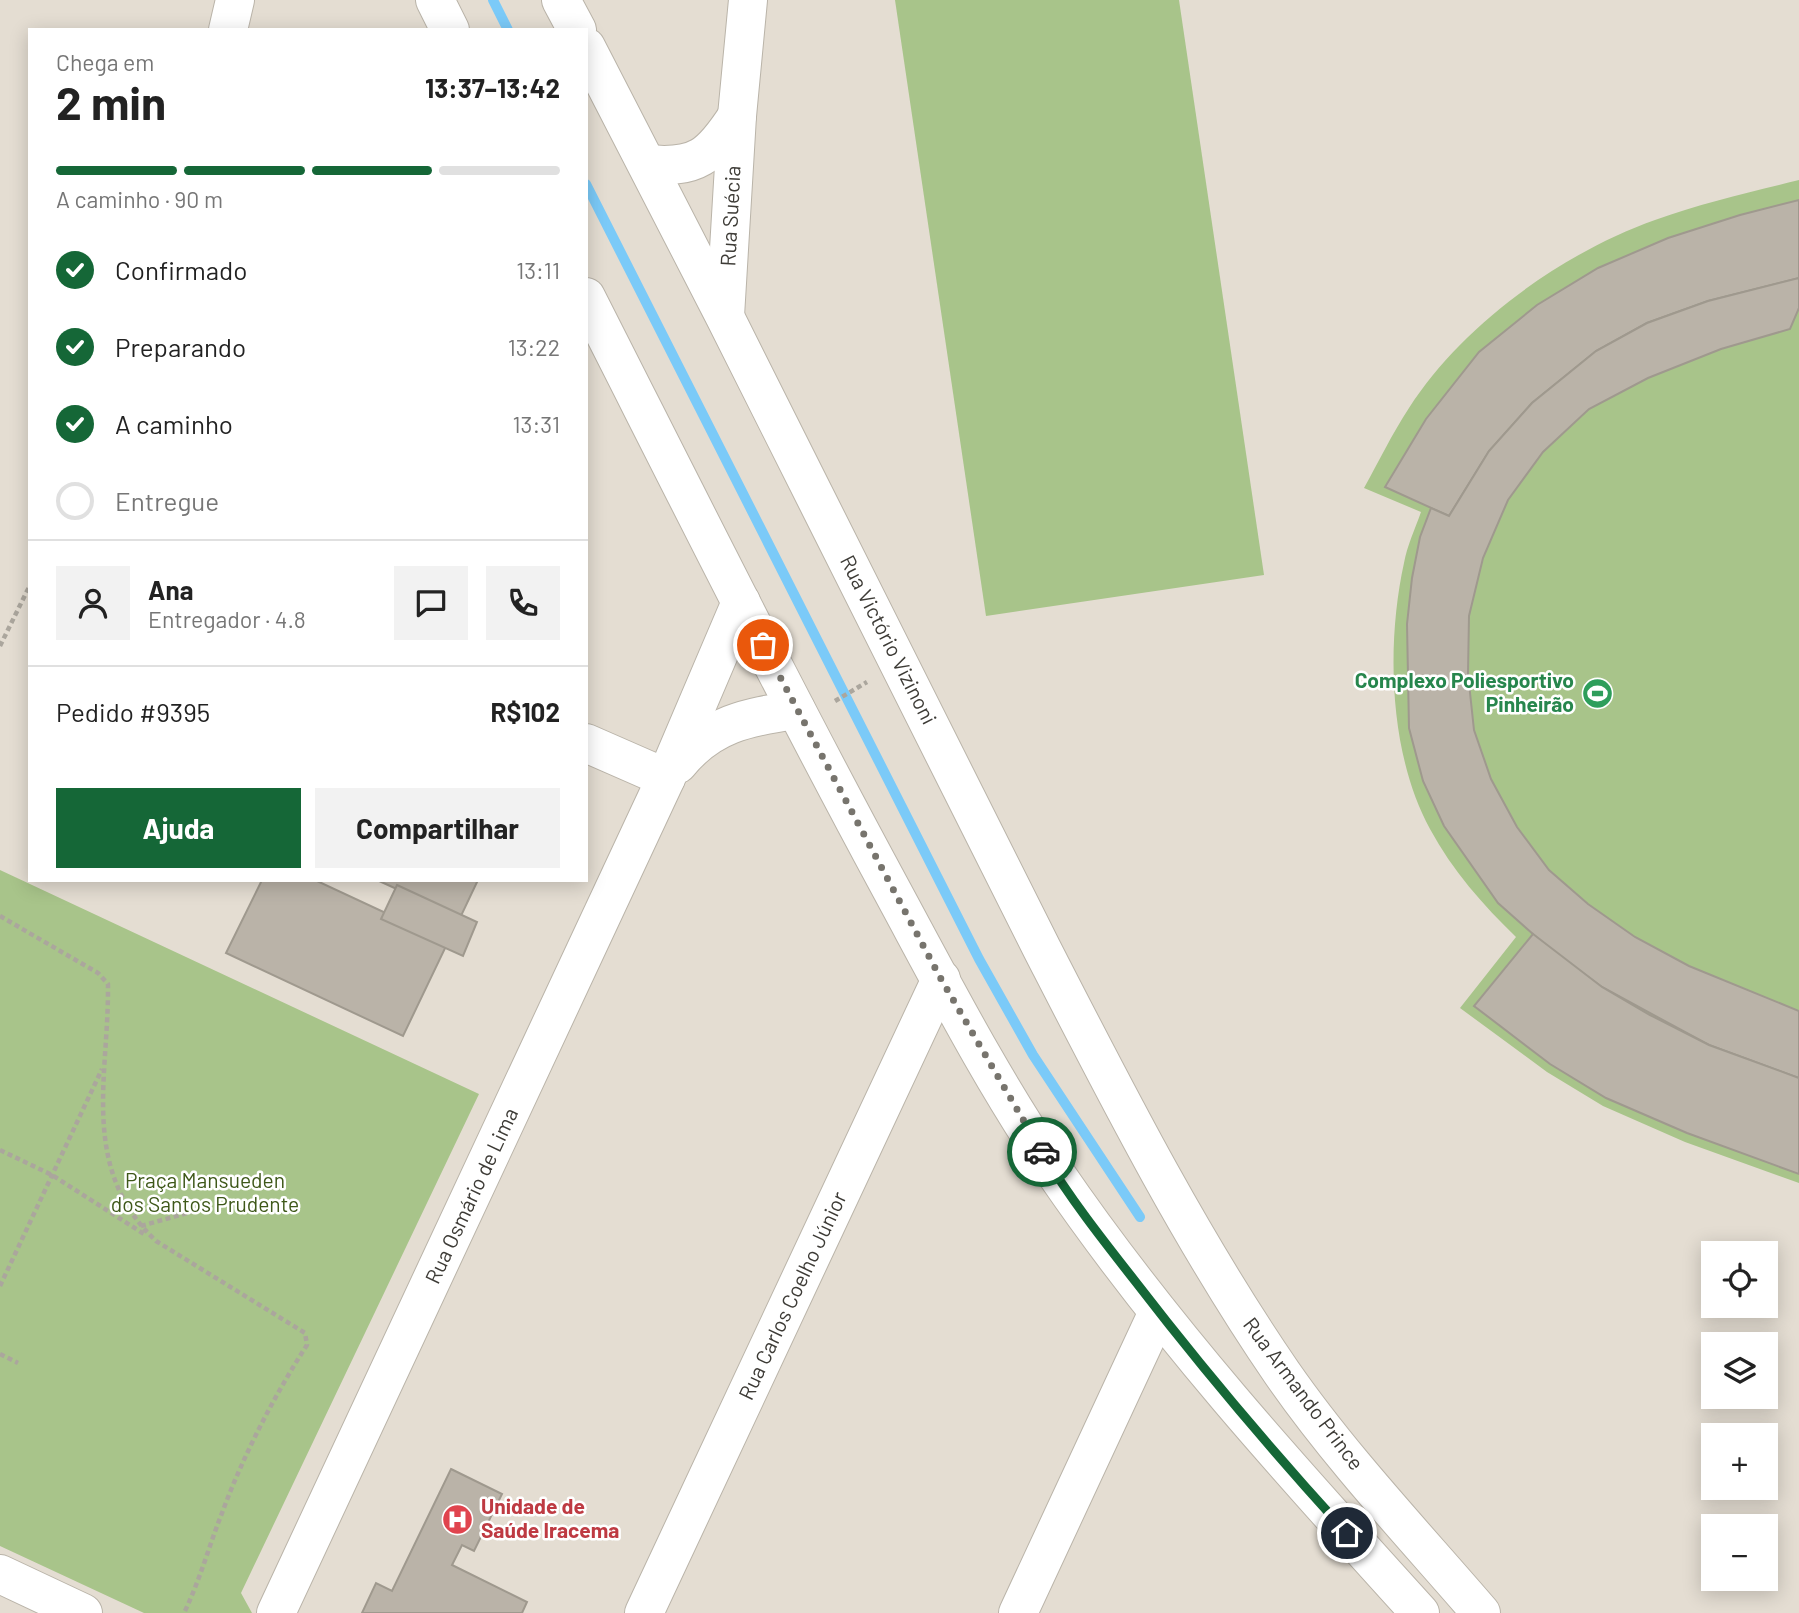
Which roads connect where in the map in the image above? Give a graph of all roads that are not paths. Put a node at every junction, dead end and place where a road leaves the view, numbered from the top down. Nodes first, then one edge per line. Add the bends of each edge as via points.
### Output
1 (235, 0) edge
2 (435, 0) edge
3 (561, 0) edge
4 (748, 0) edge
5 (228, 28) edge
6 (449, 28) edge
7 (576, 28) edge
8 (588, 51) edge
9 (737, 116) junction
10 (647, 164) junction
11 (588, 301) edge
12 (725, 317) junction
13 (741, 602) junction
14 (813, 707) junction
15 (588, 744) edge
16 (666, 778) junction
17 (941, 979) junction
18 (1193, 1230) joint
19 (1158, 1312) junction
20 (0, 1574) edge
21 (83, 1613) edge
22 (276, 1613) edge
23 (645, 1613) edge
24 (1018, 1613) edge
25 (1420, 1613) edge
26 (1481, 1613) edge

1 - 5 street
2 - 6 street
3 - 7 street
4 - 9 street, Rua Suécia
8 - 10 street, Rua Victório Vizinoni
9 - 10 street, Rua Suécia via 706,156 682,164
9 - 12 street, Rua Suécia
10 - 12 street, Rua Victório Vizinoni
11 - 13 street
12 - 18 street, Rua Victório Vizinoni via 1042,949
13 - 14 street
13 - 16 street, Rua Osmário de Lima
14 - 16 street, Rua Osmário de Lima via 759,715 710,734 688,751
14 - 17 street
15 - 16 street
16 - 22 street, Rua Osmário de Lima
17 - 19 street via 1051,1167
17 - 23 street, Rua Carlos Coelho Júnior
18 - 26 street, Rua Armando Prince via 1283,1375
19 - 24 street
19 - 25 street via 1258,1433
20 - 21 street

